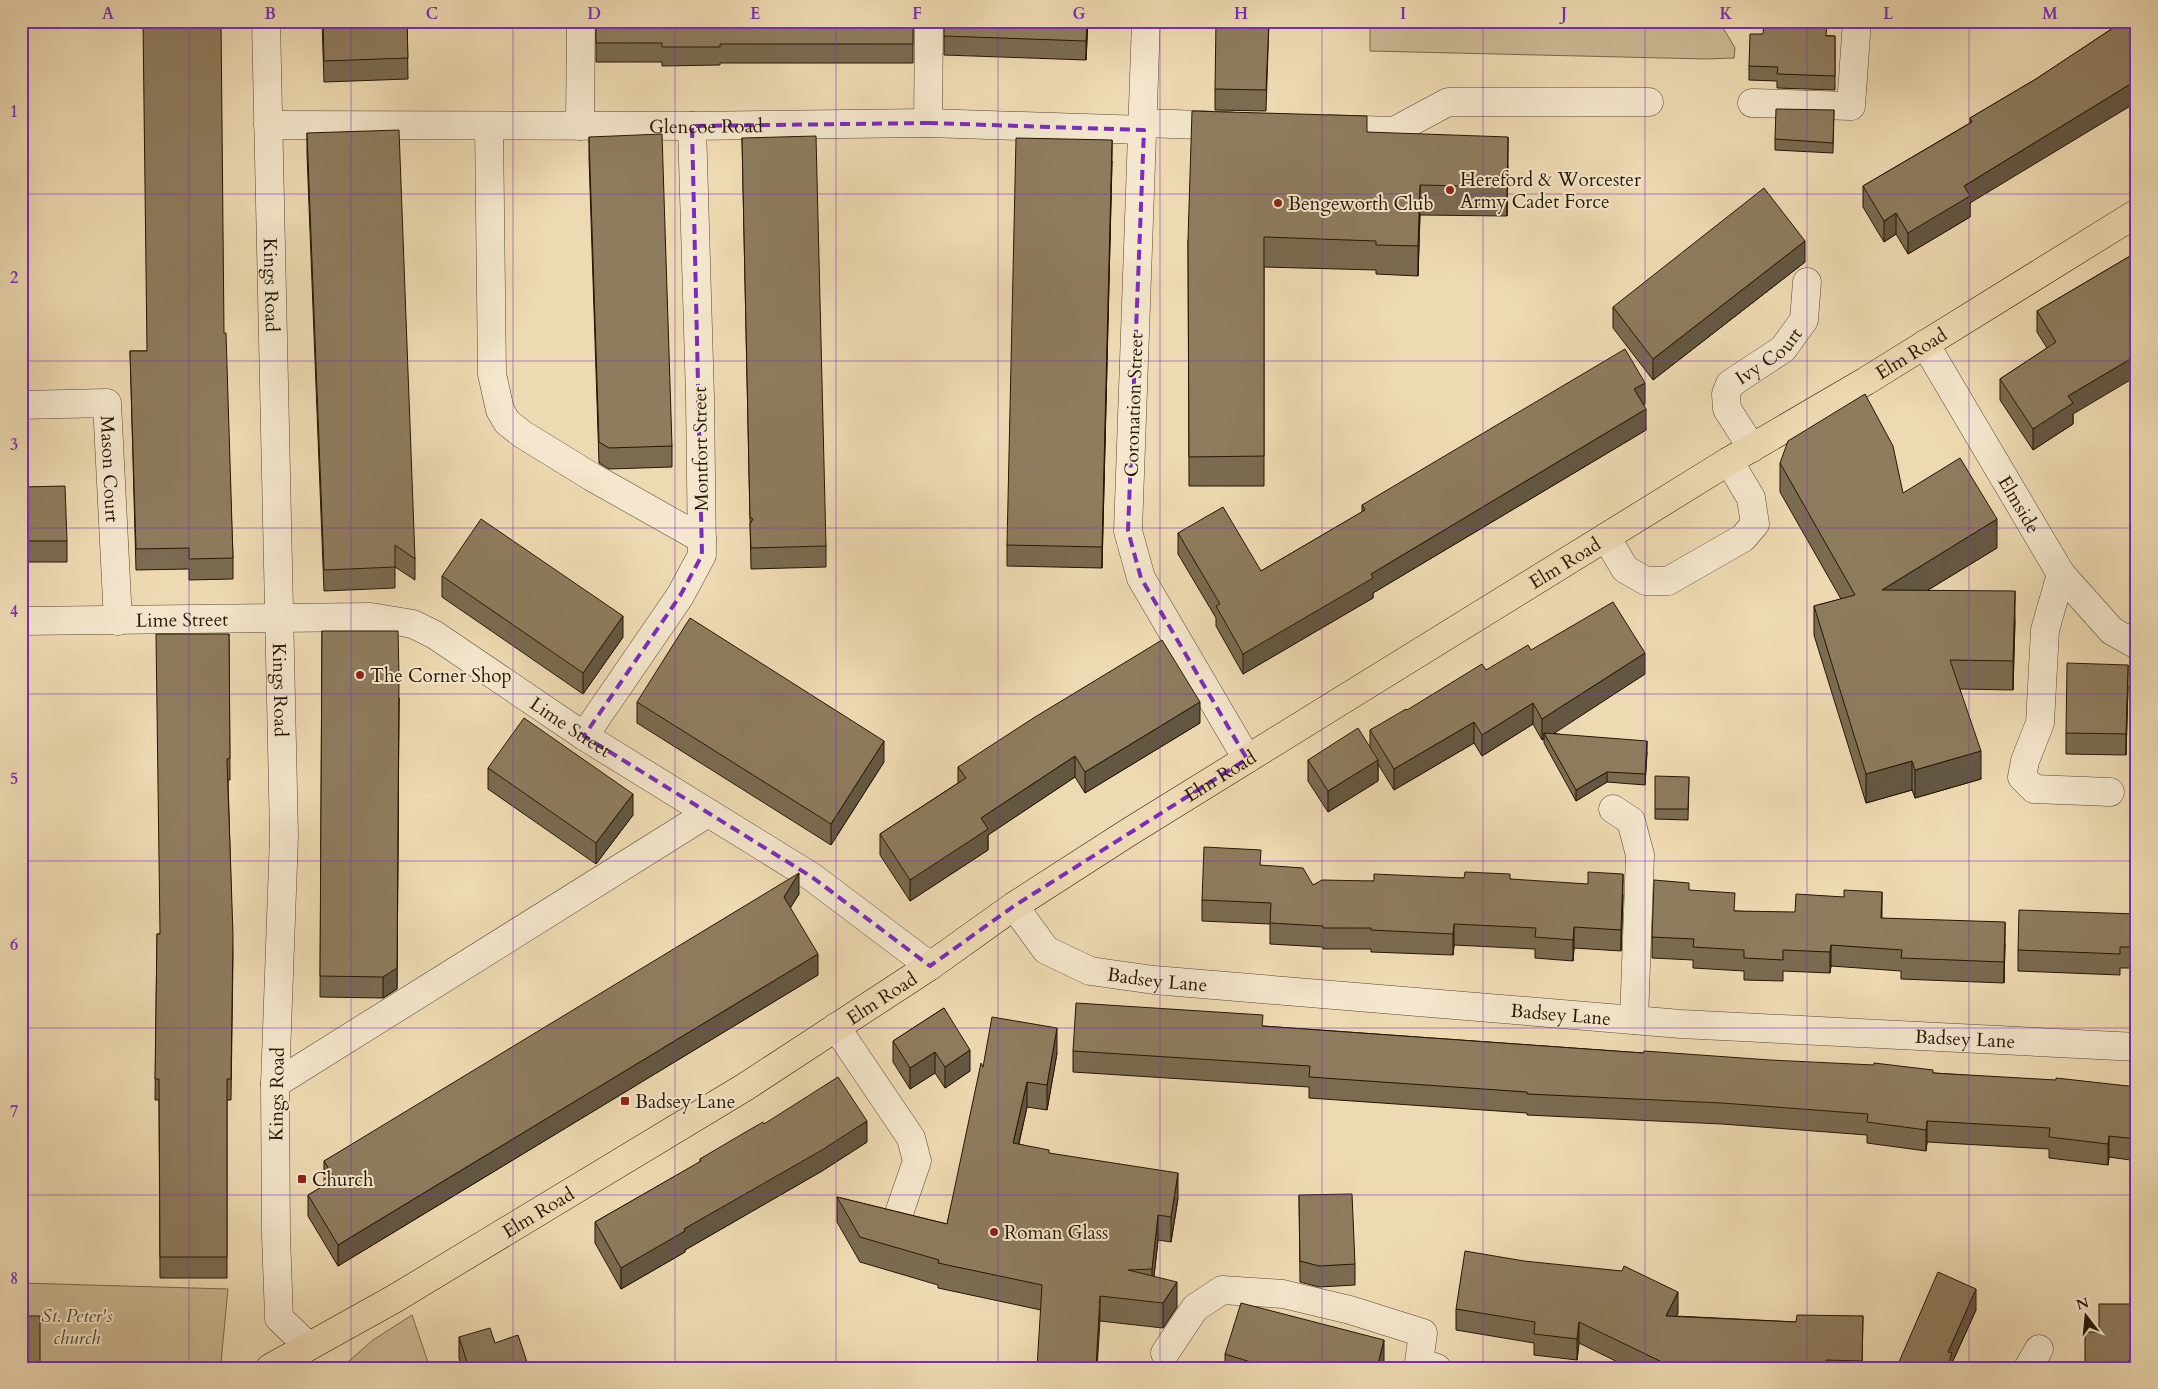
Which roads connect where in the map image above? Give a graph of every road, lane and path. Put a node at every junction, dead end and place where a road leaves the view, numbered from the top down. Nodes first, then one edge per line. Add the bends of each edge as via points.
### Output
1 (266, 21) edge
2 (581, 21) edge
3 (929, 21) edge
4 (1146, 21) edge
5 (1857, 21) edge
6 (1649, 102) dead end
7 (1752, 103) dead end
8 (928, 123) junction
9 (268, 126) junction
10 (489, 126) junction
11 (580, 126) junction
12 (692, 126) junction
13 (1144, 126) junction
14 (1259, 126) edge
15 (1307, 128) edge
16 (2137, 214) edge
17 (1807, 282) dead end
18 (1925, 344) junction
19 (21, 405) edge
20 (1740, 454) junction
21 (1606, 537) junction
22 (702, 539) junction
23 (2061, 574) junction
24 (280, 619) junction
25 (21, 621) edge
26 (118, 621) junction
27 (2137, 644) edge
28 (584, 736) junction
29 (1247, 759) junction
30 (2110, 792) dead end
31 (1613, 809) dead end
32 (708, 813) junction
33 (1014, 906) junction
34 (930, 966) junction
35 (1634, 1020) junction
36 (836, 1027) junction
37 (2137, 1047) edge
38 (275, 1084) junction
39 (897, 1220) edge
40 (1166, 1353) dead end
41 (306, 1357) edge
42 (270, 1368) edge
43 (1437, 1368) edge

1 - 9 street, Kings Road
2 - 11 street
3 - 8 street
4 - 13 street, Coronation Street
5 - 7 street via 1851,106
6 - 15 street via 1448,102 1394,131
8 - 12 street, Glencoe Road
8 - 13 street, Glencoe Road
9 - 10 street, Glencoe Road
9 - 24 street, Kings Road
10 - 11 street, Glencoe Road
10 - 22 street via 492,374 500,410 507,422 537,445
11 - 12 street, Glencoe Road
12 - 22 street, Montfort Street
13 - 14 street, Glencoe Road
13 - 29 street, Coronation Street via 1128,531 1141,578
16 - 18 main road, Elm Road
17 - 20 street, Ivy Court via 1804,320 1784,349 1730,384 1726,394
18 - 20 main road, Elm Road
18 - 23 street, Elmside
19 - 26 street, Mason Court via 107,404
20 - 21 main road, Elm Road
20 - 21 street, Ivy Court via 1755,524 1744,538 1668,582 1646,582 1625,569
21 - 29 main road, Elm Road
22 - 28 street, Montfort Street via 702,556 680,596
23 - 27 street, Elmside via 2112,632
23 - 30 street via 2045,630 2040,723 2022,778 2034,789
24 - 26 street, Lime Street
24 - 28 street, Lime Street via 371,618 412,624 435,635
24 - 38 street, Kings Road via 284,836
25 - 26 street, Lime Street
28 - 32 street, Lime Street
29 - 33 main road, Elm Road
31 - 35 street via 1631,821 1640,856
32 - 34 street, Lime Street via 812,877
32 - 38 street
33 - 34 main road, Elm Road
33 - 35 street, Badsey Lane via 1046,950 1090,971 1154,980
34 - 36 main road, Elm Road
35 - 37 street, Badsey Lane
36 - 39 street via 911,1138 917,1161
36 - 41 main road, Elm Road via 695,1117 394,1299
38 - 41 street, Kings Road via 279,1318
40 - 43 street via 1195,1308 1222,1290 1284,1294 1423,1333 1419,1362
41 - 42 main road, Elm Road

